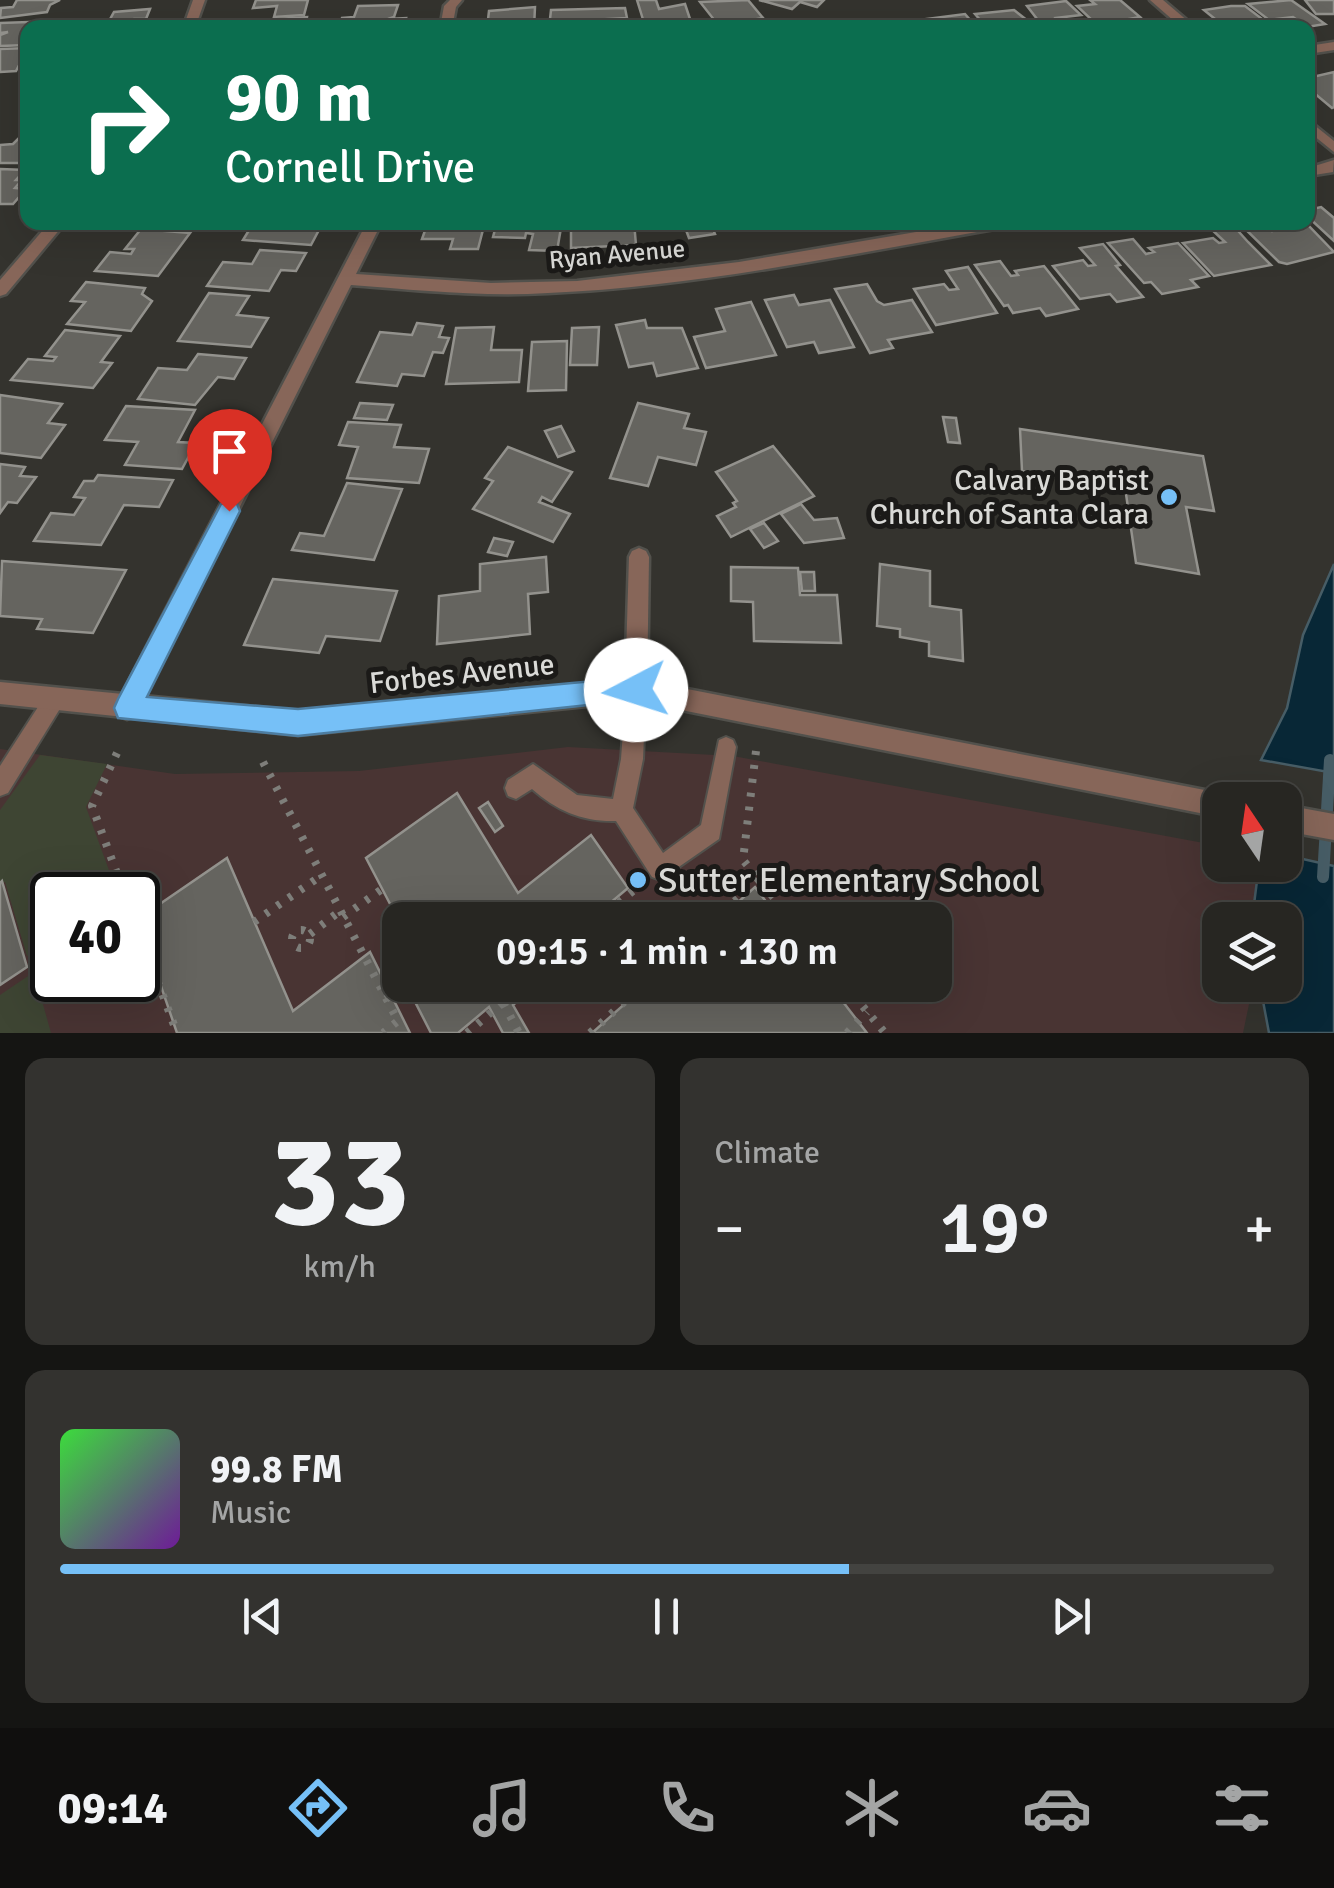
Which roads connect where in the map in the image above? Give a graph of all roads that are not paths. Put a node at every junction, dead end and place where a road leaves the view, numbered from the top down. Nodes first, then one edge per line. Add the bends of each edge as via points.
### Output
1 (1156, 0) edge
2 (1180, 20) edge
3 (1315, 130) edge
4 (1334, 148) edge
5 (52, 230) edge
6 (371, 230) edge
7 (957, 230) edge
8 (348, 280) junction
9 (0, 290) edge
10 (638, 557) dead end
11 (636, 690) junction
12 (0, 693) edge
13 (54, 700) junction
14 (127, 708) junction
15 (726, 746) dead end
16 (0, 784) edge
17 (516, 788) dead end
18 (1202, 801) edge
19 (622, 810) junction
20 (1302, 821) edge
21 (1334, 827) edge

1 - 2 street
3 - 4 street
5 - 9 street
6 - 8 street
7 - 8 street, Ryan Avenue via 574,287
8 - 14 street
10 - 11 street
11 - 14 street, Forbes Avenue via 298,722
11 - 18 street, Forbes Avenue
11 - 19 lane
12 - 13 street, Forbes Avenue
13 - 14 street, Forbes Avenue
13 - 16 lane
15 - 19 lane via 711,831 660,868
17 - 19 lane via 533,776 583,811
20 - 21 street

